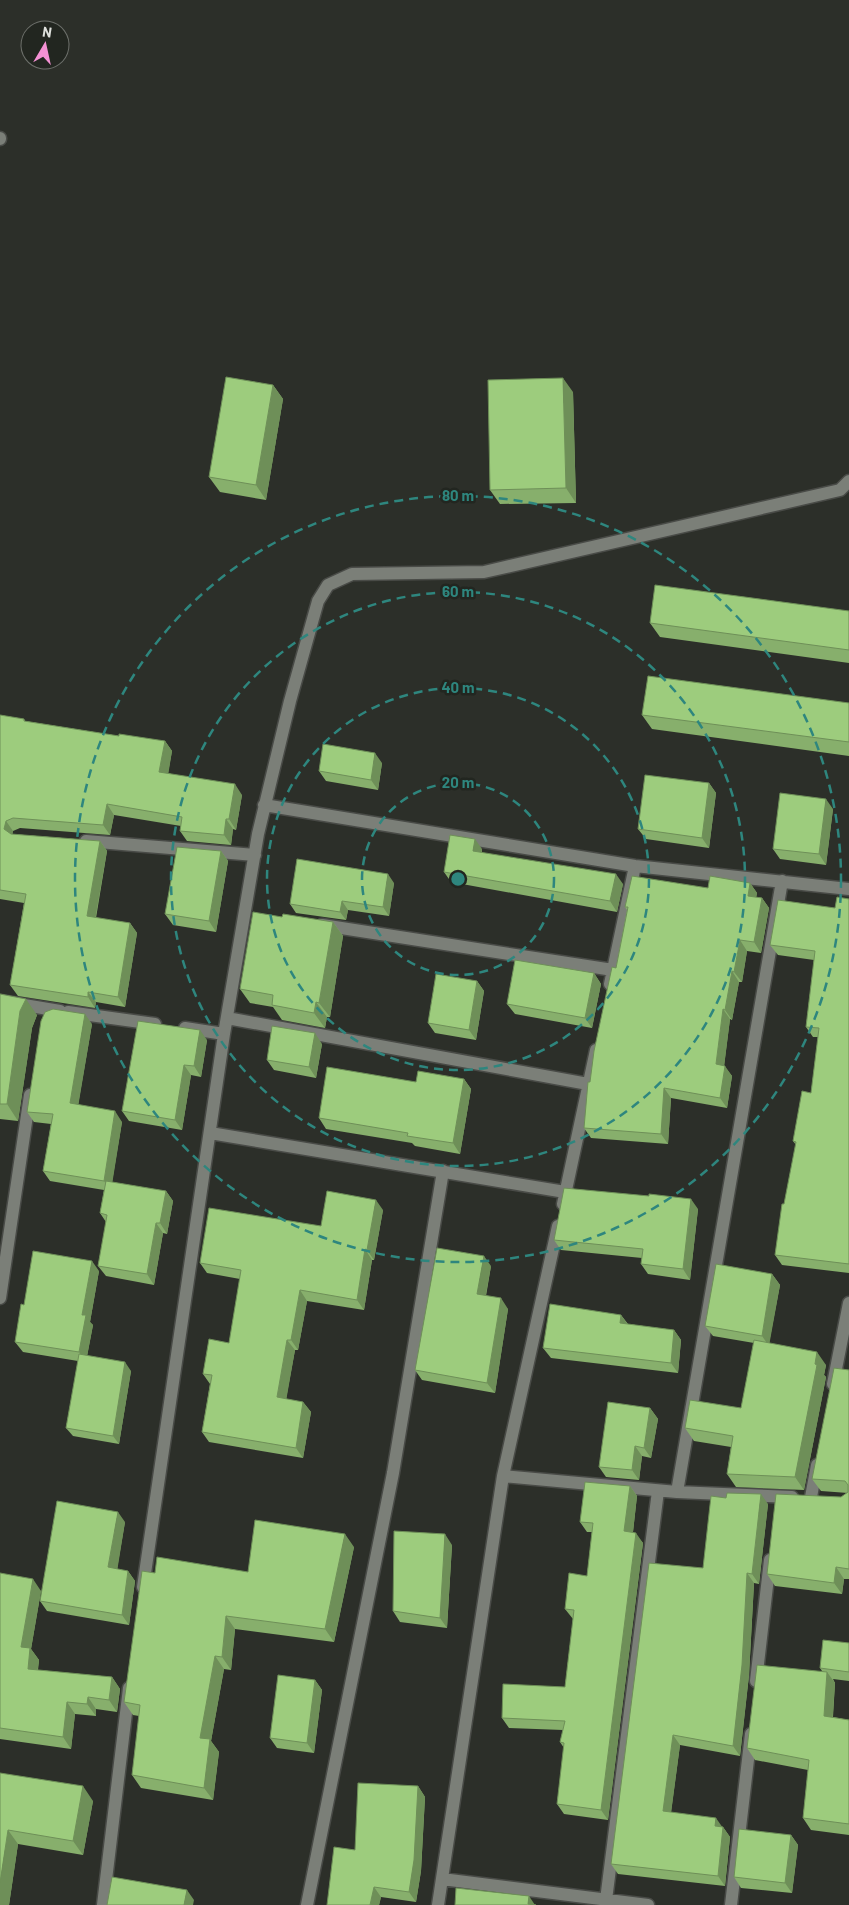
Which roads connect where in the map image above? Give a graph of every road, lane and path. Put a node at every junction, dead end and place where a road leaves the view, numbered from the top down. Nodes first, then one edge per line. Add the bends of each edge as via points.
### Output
1 (849, 481) edge
2 (264, 805) junction
3 (78, 841) edge
4 (255, 855) junction
5 (635, 866) junction
6 (782, 881) junction
7 (849, 889) edge
8 (313, 924) edge
9 (613, 970) junction
10 (607, 998) edge
11 (0, 1001) edge
12 (60, 1011) junction
13 (227, 1018) junction
14 (43, 1022) edge
15 (224, 1034) junction
16 (599, 1036) edge
17 (32, 1083) edge
18 (588, 1084) junction
19 (210, 1133) junction
20 (443, 1171) junction
21 (565, 1192) junction
22 (0, 1298) edge
23 (849, 1303) edge
24 (830, 1400) edge
25 (821, 1448) edge
26 (503, 1476) junction
27 (658, 1491) junction
28 (677, 1492) junction
29 (772, 1545) edge
30 (141, 1599) edge
31 (131, 1676) edge
32 (755, 1691) edge
33 (752, 1720) edge
34 (442, 1879) junction
35 (606, 1900) junction
36 (103, 1905) edge
37 (307, 1905) edge
38 (438, 1905) edge
39 (648, 1905) edge
40 (731, 1905) edge

1 - 2 street via 840,490 484,572 352,574 328,585 318,601
2 - 4 street
2 - 5 street
3 - 4 street
4 - 13 street via 250,914
5 - 6 street
5 - 9 street
6 - 7 street
6 - 28 street
8 - 9 street
9 - 10 street
11 - 12 street
12 - 14 street via 46,1015
12 - 15 street
13 - 15 street
13 - 18 street
15 - 19 street
16 - 18 street
17 - 22 street
18 - 21 street
19 - 20 street
19 - 30 street
20 - 21 street
20 - 37 street via 393,1473
21 - 26 street
23 - 24 street
25 - 28 street via 816,1497 777,1501
26 - 27 street
26 - 34 street
27 - 28 street
27 - 35 street
29 - 32 street
31 - 36 street
33 - 40 street
34 - 35 street
34 - 38 street
35 - 39 street

